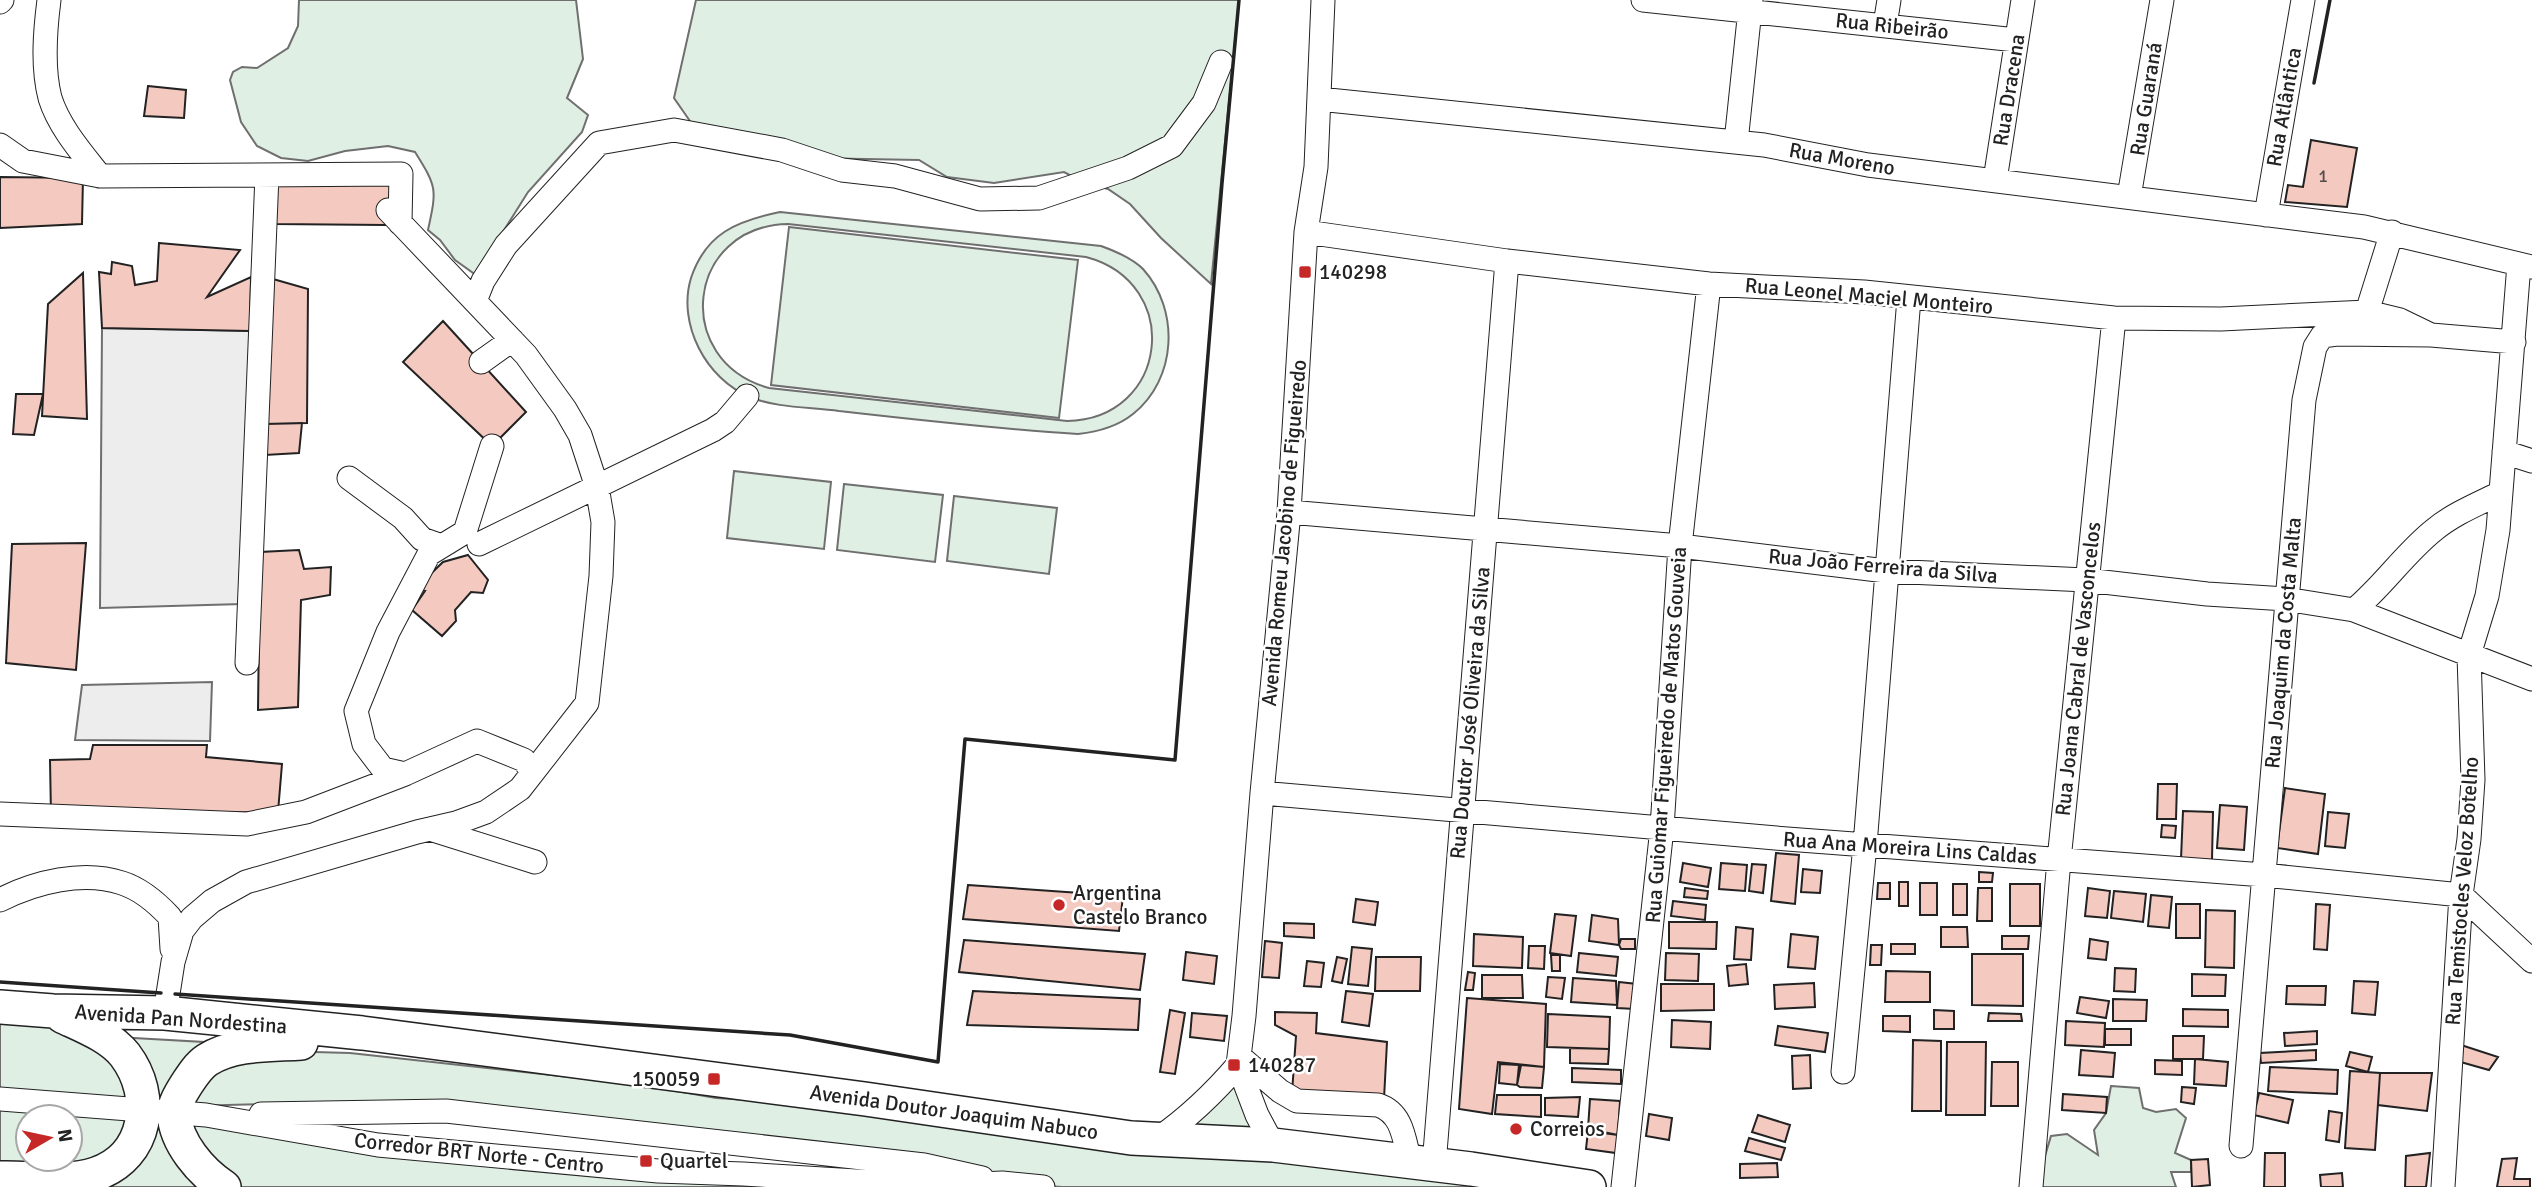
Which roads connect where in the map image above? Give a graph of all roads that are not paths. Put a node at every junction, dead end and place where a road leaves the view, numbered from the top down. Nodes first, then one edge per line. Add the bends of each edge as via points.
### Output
1 (49, 0) edge
2 (1323, 0) edge
3 (1643, 0) edge
4 (1889, 0) edge
5 (2023, 0) edge
6 (2162, 0) edge
7 (2303, 0) edge
8 (1750, 6) edge
9 (1885, 25) junction
10 (2016, 40) junction
11 (1221, 62) dead end
12 (1319, 99) junction
13 (1735, 142) junction
14 (0, 145) edge
15 (267, 175) junction
16 (100, 176) junction
17 (1995, 180) junction
18 (2129, 197) junction
19 (2266, 215) junction
20 (1306, 232) junction
21 (2392, 232) junction
22 (1507, 261) junction
23 (2526, 265) edge
24 (1709, 284) junction
25 (1909, 298) junction
26 (475, 302) junction
27 (2367, 312) junction
28 (2114, 318) junction
29 (2431, 335) junction
30 (512, 340) junction
31 (2514, 342) junction
32 (481, 362) dead end
33 (747, 396) dead end
34 (492, 446) dead end
35 (2504, 452) junction
36 (2532, 461) edge
37 (349, 478) dead end
38 (597, 487) junction
39 (2500, 493) junction
40 (1289, 512) junction
41 (1486, 530) junction
42 (479, 544) dead end
43 (442, 546) junction
44 (1680, 546) junction
45 (1886, 571) junction
46 (2086, 580) junction
47 (2286, 599) junction
48 (2354, 610) junction
49 (2469, 654) junction
50 (247, 663) dead end
51 (2532, 679) edge
52 (532, 772) junction
53 (405, 774) junction
54 (1262, 793) junction
55 (1461, 811) junction
56 (0, 814) edge
57 (1662, 828) junction
58 (430, 829) junction
59 (1865, 845) junction
60 (2059, 860) junction
61 (535, 862) dead end
62 (2264, 875) junction
63 (2461, 895) junction
64 (0, 900) edge
65 (2532, 961) edge
66 (173, 962) junction
67 (0, 1007) edge
68 (53, 1011) junction
69 (165, 1013) junction
70 (367, 1034) junction
71 (1238, 1060) junction
72 (1843, 1072) dead end
73 (0, 1099) edge
74 (175, 1113) junction
75 (1159, 1138) junction
76 (1273, 1145) junction
77 (2241, 1146) dead end
78 (1422, 1164) junction
79 (0, 1178) edge
80 (1002, 1183) junction
81 (224, 1187) edge
82 (1043, 1187) edge
83 (1589, 1187) edge
84 (1623, 1187) edge
85 (2031, 1187) edge
86 (2443, 1187) edge

1 - 16 street via 44,39 51,99 71,139
2 - 12 street, Avenida Romeu Jacobino de Figueiredo
3 - 8 street, Rua Ribeirão
4 - 9 street
5 - 10 street, Rua Dracena
6 - 18 street, Rua Guaraná
7 - 19 street, Rua Atlântica
8 - 9 street, Rua Ribeirão
8 - 13 street
9 - 10 street, Rua Ribeirão
10 - 17 street, Rua Dracena
11 - 26 street via 1205,103 1172,146 1128,168 1039,198 980,199 895,176 842,170 782,150 674,130 599,143 506,245
12 - 13 street, Rua Moreno
12 - 20 street, Avenida Romeu Jacobino de Figueiredo via 1316,167
13 - 17 street, Rua Moreno via 1868,165
14 - 16 street via 23,161
15 - 16 street
15 - 26 street via 401,174 394,217
15 - 50 street
17 - 18 street, Rua Moreno
18 - 19 street, Rua Moreno
19 - 21 street, Rua Moreno
20 - 22 street, Rua Leonel Maciel Monteiro
20 - 40 street, Avenida Romeu Jacobino de Figueiredo
21 - 23 street, Rua Moreno
21 - 27 street
22 - 24 street, Rua Leonel Maciel Monteiro
22 - 41 street, Rua Doutor José Oliveira da Silva
23 - 31 street, Rua Temistocles Veloz Botelho
24 - 25 street, Rua Leonel Maciel Monteiro
24 - 44 street, Rua Guiomar Figueiredo de Matos Gouveia
25 - 28 street, Rua Leonel Maciel Monteiro
25 - 45 street
26 - 30 street
27 - 28 street, Rua Leonel Maciel Monteiro via 2221,320
27 - 29 street, Rua Leonel Maciel Monteiro via 2400,320
28 - 46 street, Rua Joana Cabral de Vasconcelos
29 - 31 street, Rua Joaquim da Costa Malta
29 - 47 street, Rua Joaquim da Costa Malta via 2337,334 2319,338 2304,400
30 - 32 street
30 - 38 street via 565,409 580,435
31 - 35 street, Rua Temistocles Veloz Botelho
33 - 38 street via 713,430
34 - 43 street via 465,532
35 - 36 street
35 - 39 street, Rua Temistocles Veloz Botelho
37 - 43 street via 402,518 422,540
38 - 42 street
38 - 52 street via 603,548 587,703
39 - 48 street via 2431,531
39 - 49 street, Rua Temistocles Veloz Botelho via 2487,596
40 - 41 street, Rua João Ferreira da Silva
40 - 54 street, Avenida Romeu Jacobino de Figueiredo
41 - 44 street, Rua João Ferreira da Silva
41 - 55 street, Rua Doutor José Oliveira da Silva
43 - 53 street via 429,554 399,610 356,711 364,744 383,769
44 - 45 street, Rua João Ferreira da Silva
44 - 57 street, Rua Guiomar Figueiredo de Matos Gouveia
45 - 46 street, Rua João Ferreira da Silva
45 - 59 street
46 - 47 street, Rua João Ferreira da Silva
46 - 60 street, Rua Joana Cabral de Vasconcelos
47 - 48 street, Rua João Ferreira da Silva
47 - 62 street, Rua Joaquim da Costa Malta
48 - 49 street, Rua João Ferreira da Silva
49 - 51 street, Rua João Ferreira da Silva
49 - 63 street, Rua Temistocles Veloz Botelho via 2473,780
52 - 53 street via 524,760 477,741
52 - 58 street via 520,789 486,812
53 - 56 street via 306,812 247,824
54 - 55 street, Rua Ana Moreira Lins Caldas
54 - 71 street, Avenida Romeu Jacobino de Figueiredo
55 - 57 street, Rua Ana Moreira Lins Caldas
55 - 78 street, Rua Doutor José Oliveira da Silva
57 - 59 street, Rua Ana Moreira Lins Caldas
57 - 84 street, Rua Guiomar Figueiredo de Matos Gouveia
58 - 61 street
58 - 66 street via 246,882 192,918 182,931
59 - 60 street, Rua Ana Moreira Lins Caldas
59 - 72 street
60 - 62 street, Rua Ana Moreira Lins Caldas
60 - 85 street, Rua Joana Cabral de Vasconcelos
62 - 63 street, Rua Ana Moreira Lins Caldas
62 - 77 street, Rua Joaquim da Costa Malta
63 - 65 street
63 - 86 street, Rua Temistocles Veloz Botelho
64 - 66 street via 56,881 90,878 122,883 153,899 170,917
66 - 69 street
67 - 68 highway, Avenida Pan Nordestina
68 - 69 highway, Avenida Pan Nordestina
68 - 74 highway via 108,1040 124,1054 143,1094
69 - 70 highway, Avenida Pan Nordestina
70 - 74 highway via 224,1052 205,1061 192,1075 179,1095
70 - 75 highway, Avenida Doutor Joaquim Nabuco via 1130,1138
71 - 75 street via 1209,1097
71 - 76 street, Avenida Romeu Jacobino de Figueiredo via 1256,1115
71 - 78 street via 1297,1101 1389,1109
73 - 74 street, Corredor BRT Norte - Centro
74 - 79 highway via 141,1126 129,1152 95,1174
74 - 80 street, Corredor BRT Norte - Centro via 414,1149 658,1171 938,1186
74 - 80 street, Corredor BRT Norte - Centro via 446,1111 925,1164
74 - 81 highway via 192,1156
75 - 76 highway, Avenida Doutor Joaquim Nabuco
76 - 78 highway, Avenida Doutor Joaquim Nabuco
78 - 83 highway, Avenida Doutor Joaquim Nabuco
80 - 82 street

